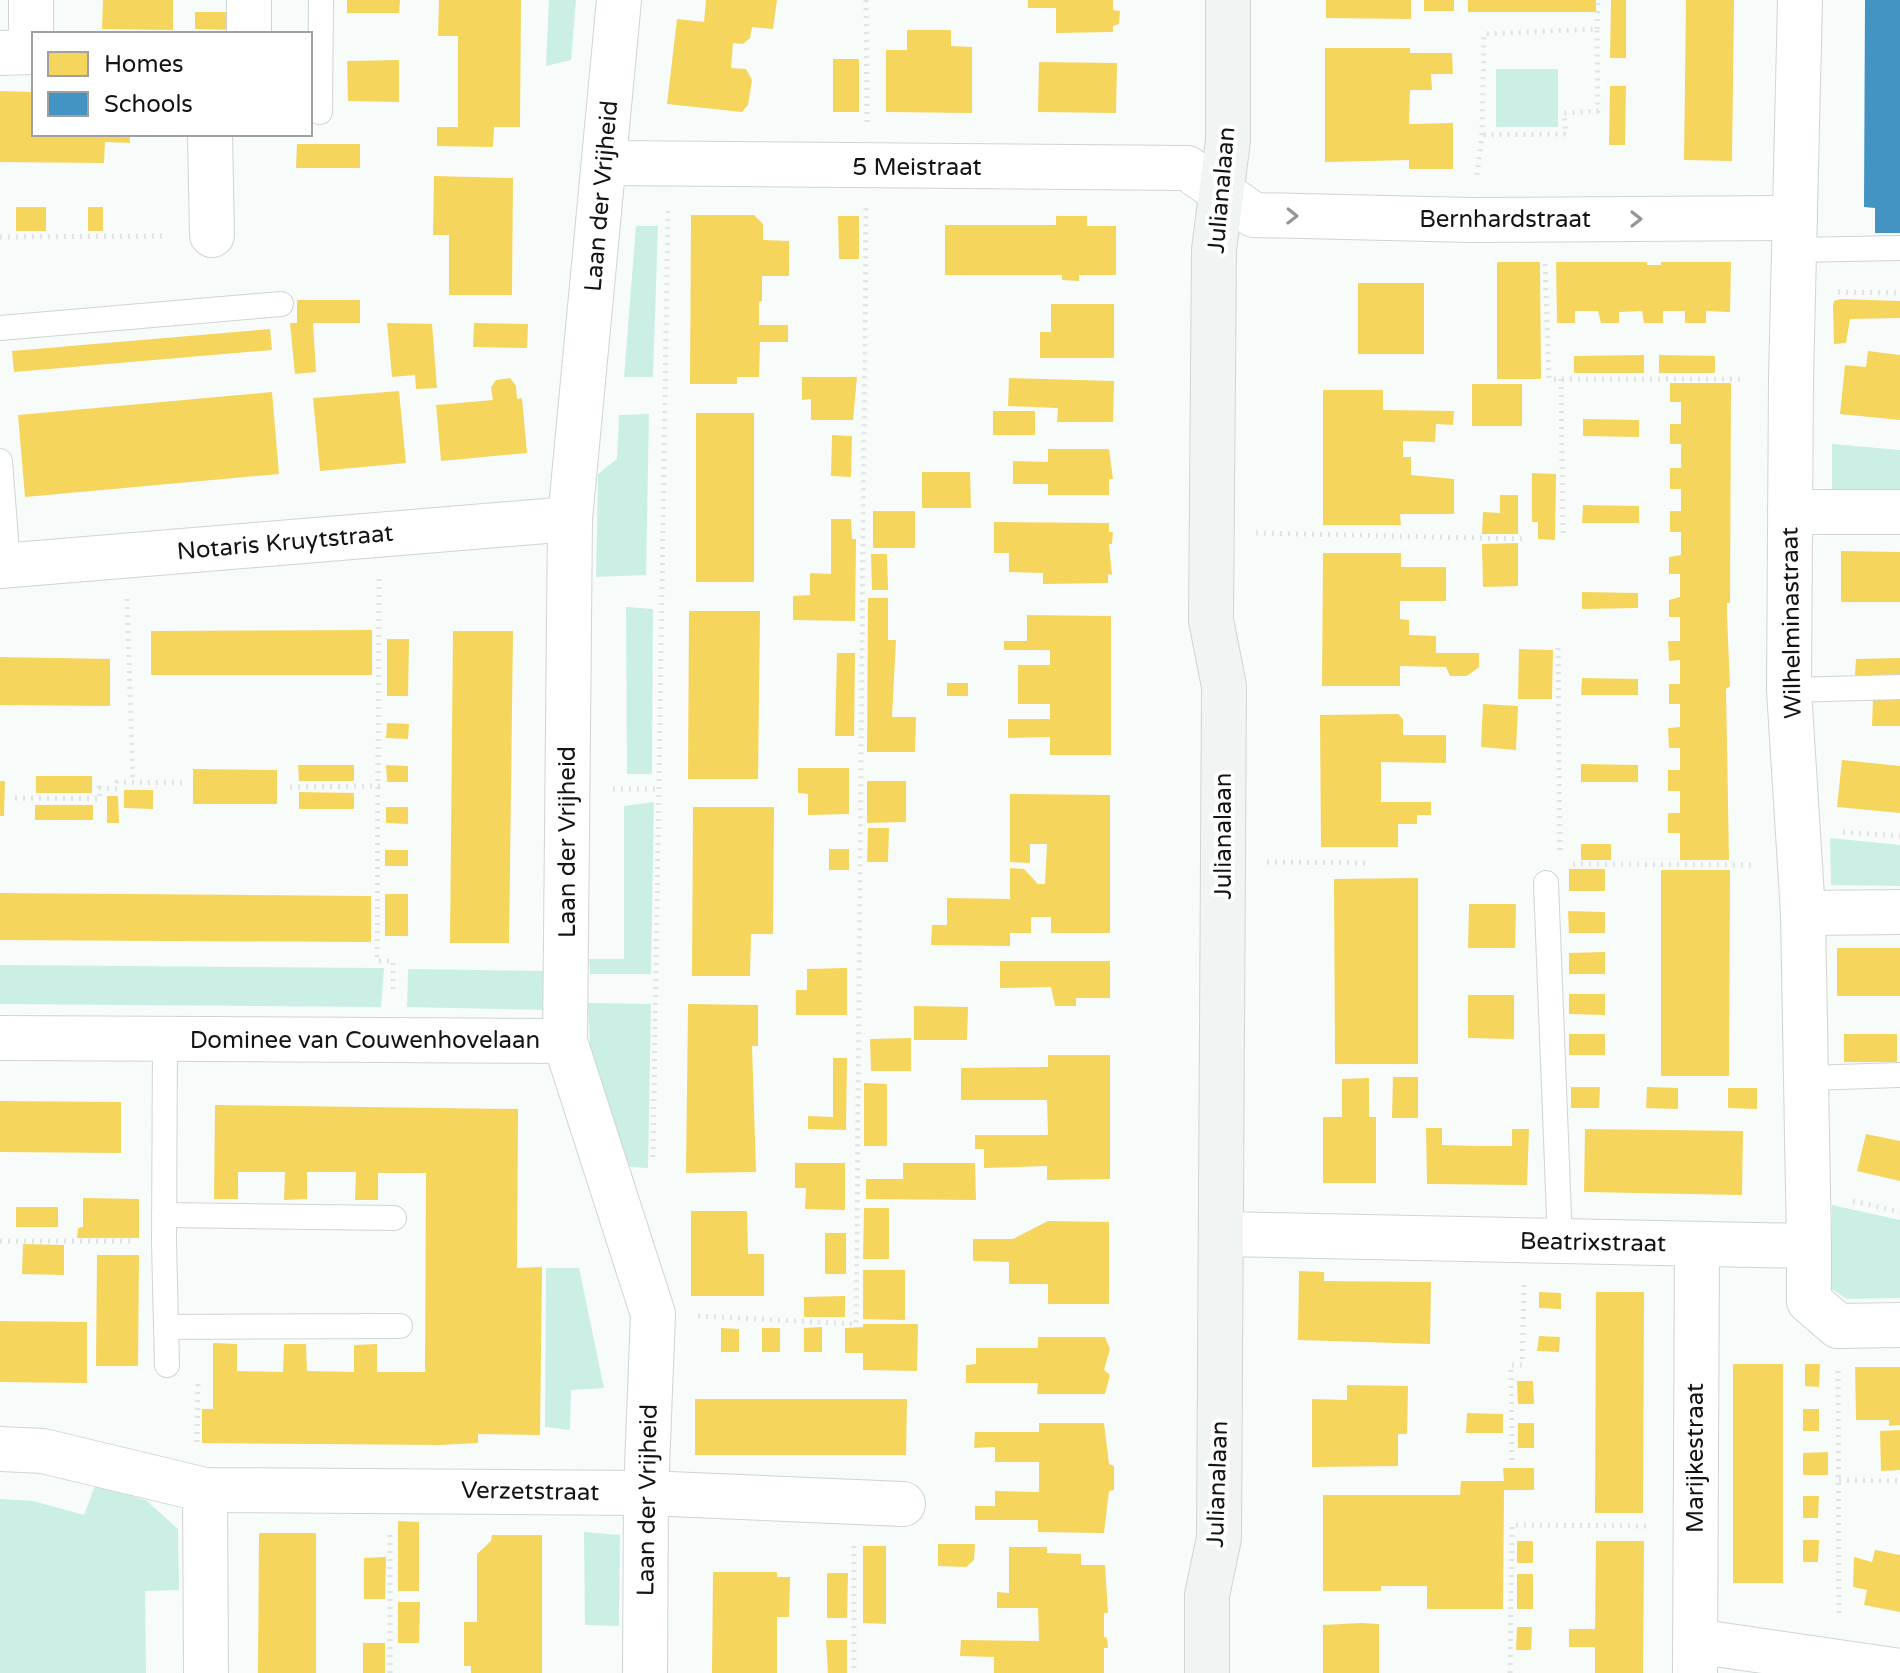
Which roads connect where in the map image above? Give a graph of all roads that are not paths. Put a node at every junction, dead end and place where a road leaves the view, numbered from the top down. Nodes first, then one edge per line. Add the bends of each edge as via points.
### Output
1 (31, 0) edge
2 (249, 0) edge
3 (321, 0) edge
4 (619, 0) edge
5 (1228, 0) edge
6 (1800, 0) edge
7 (249, 32) edge
8 (22, 52) edge
9 (320, 112) dead end
10 (210, 136) edge
11 (605, 163) junction
12 (1221, 193) junction
13 (212, 235) road end
14 (1900, 248) edge
15 (1794, 254) junction
16 (281, 304) dead end
17 (0, 328) edge
18 (0, 461) edge
19 (1790, 512) junction
20 (1900, 512) edge
21 (570, 519) junction
22 (4, 566) edge
23 (1900, 687) edge
24 (1789, 690) junction
25 (1546, 883) dead end
26 (1900, 912) edge
27 (1803, 913) junction
28 (0, 1038) edge
29 (165, 1039) junction
30 (565, 1041) junction
31 (1900, 1075) edge
32 (1808, 1078) junction
33 (164, 1215) junction
34 (394, 1218) dead end
35 (1221, 1234) junction
36 (1542, 1240) junction
37 (1697, 1244) junction
38 (1809, 1246) junction
39 (1900, 1325) edge
40 (400, 1326) dead end
41 (166, 1327) junction
42 (167, 1365) dead end
43 (0, 1449) edge
44 (205, 1490) junction
45 (646, 1493) junction
46 (903, 1504) dead end
47 (1695, 1657) edge
48 (1900, 1671) edge
49 (206, 1673) edge
50 (645, 1673) edge
51 (1207, 1673) edge

1 - 8 street
2 - 7 street
3 - 9 lane
4 - 11 street, Laan der Vrijheid
5 - 12 street, Julianalaan via 1228,140
6 - 15 street, Wilhelminastraat
10 - 13 street
11 - 12 street, 5 Meistraat via 1187,168
11 - 21 street, Laan der Vrijheid
12 -> 15 street, Bernhardstraat via 1254,215 1544,219
12 - 35 street, Julianalaan via 1214,250 1211,620 1224,686
14 - 15 lane
15 - 19 street, Wilhelminastraat
16 - 17 lane
18 - 22 lane
19 - 20 street
19 - 24 street, Wilhelminastraat
21 - 22 street, Notaris Kruytstraat
21 - 30 street, Laan der Vrijheid
23 - 24 lane
24 - 27 street, Wilhelminastraat
25 - 36 lane
26 - 27 street
27 - 32 street, Wilhelminastraat
28 - 29 street, Dominee van Couwenhovelaan
29 - 30 street, Dominee van Couwenhovelaan
29 - 33 lane, Dominee van Couwenhovelaan
30 - 45 street, Laan der Vrijheid via 653,1314
31 - 32 lane
32 - 38 street, Wilhelminastraat
33 - 34 lane
33 - 41 lane, Dominee van Couwenhovelaan
35 - 36 street, Beatrixstraat
35 - 51 street, Julianalaan via 1219,1538 1207,1595
36 - 37 street, Beatrixstraat
37 - 38 street, Beatrixstraat
37 - 47 street, Marijkestraat
38 - 39 street via 1809,1301 1838,1326
40 - 41 lane
41 - 42 lane, Dominee van Couwenhovelaan
43 - 44 street, Verzetstraat via 43,1451
44 - 45 street, Verzetstraat
44 - 49 street
45 - 46 street, Verzetstraat
45 - 50 street, Laan der Vrijheid
47 - 48 street

